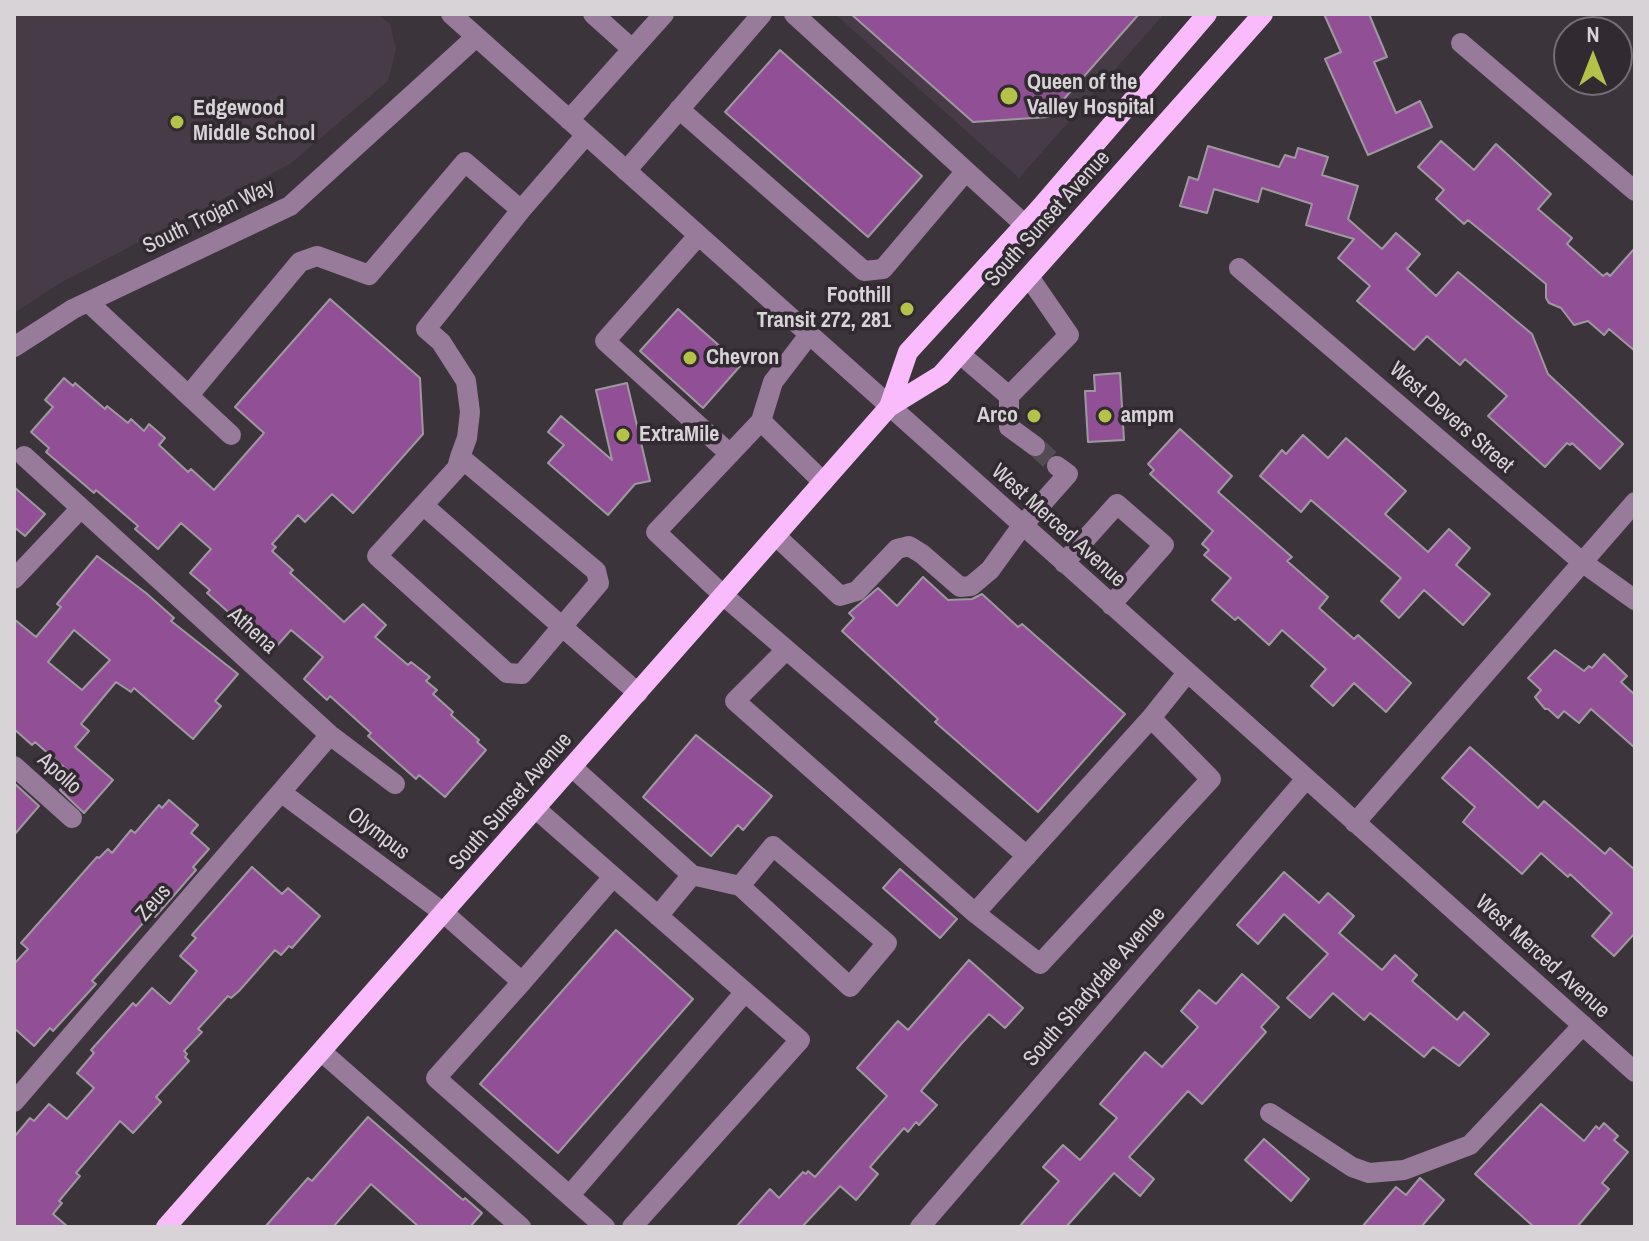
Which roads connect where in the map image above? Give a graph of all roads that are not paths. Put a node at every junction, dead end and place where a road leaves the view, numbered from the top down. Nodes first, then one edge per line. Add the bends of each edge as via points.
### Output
1 (451, 14) edge
2 (593, 14) edge
3 (664, 14) edge
4 (762, 14) edge
5 (794, 14) edge
6 (1207, 14) edge
7 (1263, 14) edge
8 (476, 37) junction
9 (1461, 43) dead end
10 (632, 49) junction
11 (679, 109) junction
12 (569, 120) junction
13 (586, 135) junction
14 (626, 171) junction
15 (966, 171) junction
16 (1635, 191) edge
17 (521, 210) junction
18 (1025, 225) junction
19 (698, 236) junction
20 (1239, 268) dead end
21 (1029, 277) junction
22 (88, 302) junction
23 (809, 335) junction
24 (14, 347) edge
25 (960, 354) junction
26 (189, 395) junction
27 (1009, 396) junction
28 (889, 407) junction
29 (761, 421) junction
30 (231, 435) dead end
31 (1035, 446) tunnel mouth
32 (730, 454) junction
33 (24, 456) dead end
34 (460, 457) junction
35 (1057, 466) dead end
36 (823, 482) junction
37 (1635, 502) edge
38 (423, 505) junction
39 (81, 508) junction
40 (1022, 526) junction
41 (776, 536) junction
42 (1582, 562) junction
43 (1064, 563) junction
44 (14, 579) edge
45 (724, 596) junction
46 (1635, 600) edge
47 (1111, 605) junction
48 (563, 627) junction
49 (786, 650) junction
50 (1187, 673) junction
51 (638, 693) junction
52 (1151, 718) junction
53 (330, 735) junction
54 (14, 766) edge
55 (573, 768) junction
56 (1306, 779) junction
57 (395, 784) dead end
58 (282, 793) junction
59 (536, 809) junction
60 (72, 818) dead end
61 (1355, 823) junction
62 (1027, 856) junction
63 (692, 875) junction
64 (613, 877) junction
65 (740, 886) junction
66 (975, 913) junction
67 (445, 914) junction
68 (658, 916) junction
69 (522, 982) junction
70 (745, 992) junction
71 (1583, 1025) junction
72 (322, 1052) junction
73 (1635, 1072) edge
74 (17, 1093) edge
75 (1270, 1113) dead end
76 (570, 1195) junction
77 (166, 1227) edge
78 (521, 1227) edge
79 (605, 1227) edge
80 (632, 1227) edge
81 (920, 1227) edge

1 - 8 street, West Merced Avenue
2 - 10 street
3 - 10 street
4 - 11 street
5 - 15 street
6 - 18 main road, South Sunset Avenue
7 - 21 main road, South Sunset Avenue
8 - 12 street, West Merced Avenue
8 - 22 street, South Trojan Way via 290,206
9 - 16 street
10 - 12 street
11 - 14 street
11 - 15 street via 864,271 883,269
12 - 13 street, West Merced Avenue
13 - 14 street, West Merced Avenue
13 - 17 street
14 - 19 street, West Merced Avenue
15 - 18 street
17 - 26 street via 465,162 369,275 317,256 300,262
17 - 34 street via 426,329 466,381 470,412
18 - 28 main road, South Sunset Avenue via 908,352
19 - 23 street, West Merced Avenue
19 - 32 street via 605,341
20 - 42 street, West Devers Street
21 - 25 main road, South Sunset Avenue
21 - 27 street via 1069,335
22 - 24 street, South Trojan Way
22 - 26 street
23 - 28 street, West Merced Avenue
23 - 29 street via 773,382
25 - 27 street
25 - 28 main road, South Sunset Avenue via 941,375
26 - 30 street
27 - 31 street via 1009,427
28 - 36 main road, South Sunset Avenue
28 - 40 street, West Merced Avenue
29 - 32 street
29 - 36 street
32 - 45 street via 656,532
33 - 39 street, Athena
34 - 38 street via 457,468
34 - 48 street via 596,571 599,583
35 - 40 street via 1068,474
36 - 41 main road, South Sunset Avenue
37 - 42 street
38 - 48 street
38 - 48 street via 377,556 507,673 522,674
39 - 44 street
39 - 53 street, Athena
40 - 41 street via 990,570 971,586 960,587 909,546 897,549 846,596 835,593
40 - 43 street, West Merced Avenue
41 - 45 main road, South Sunset Avenue
42 - 46 street, West Devers Street
42 - 61 street
43 - 47 street, West Merced Avenue
43 - 47 street via 1117,504 1164,545
45 - 49 street
45 - 51 main road, South Sunset Avenue
47 - 50 street, West Merced Avenue
48 - 51 street
49 - 62 street
49 - 66 street via 735,701
50 - 52 street
50 - 56 street, West Merced Avenue
51 - 55 main road, South Sunset Avenue
52 - 62 street
52 - 66 street via 1211,779 1040,964
53 - 57 street, Athena
53 - 58 street, Zeus
54 - 60 street, Apollo
55 - 59 main road, South Sunset Avenue
55 - 63 street
56 - 61 street, West Merced Avenue
56 - 81 street, South Shadydale Avenue
58 - 67 street, Olympus
58 - 74 street, Zeus
59 - 64 street
59 - 67 main road, South Sunset Avenue
61 - 71 street, West Merced Avenue
62 - 66 street
63 - 65 street
63 - 68 street
64 - 68 street
64 - 69 street
65 - 65 street via 850,987 887,943 773,846
67 - 69 street, Olympus
67 - 72 main road, South Sunset Avenue
68 - 70 street
69 - 76 street via 436,1078
70 - 76 street
70 - 80 street via 800,1040
71 - 73 street, West Merced Avenue
71 - 75 street via 1470,1145 1404,1170 1369,1173 1352,1167
72 - 77 main road, South Sunset Avenue
72 - 78 street
76 - 79 street

